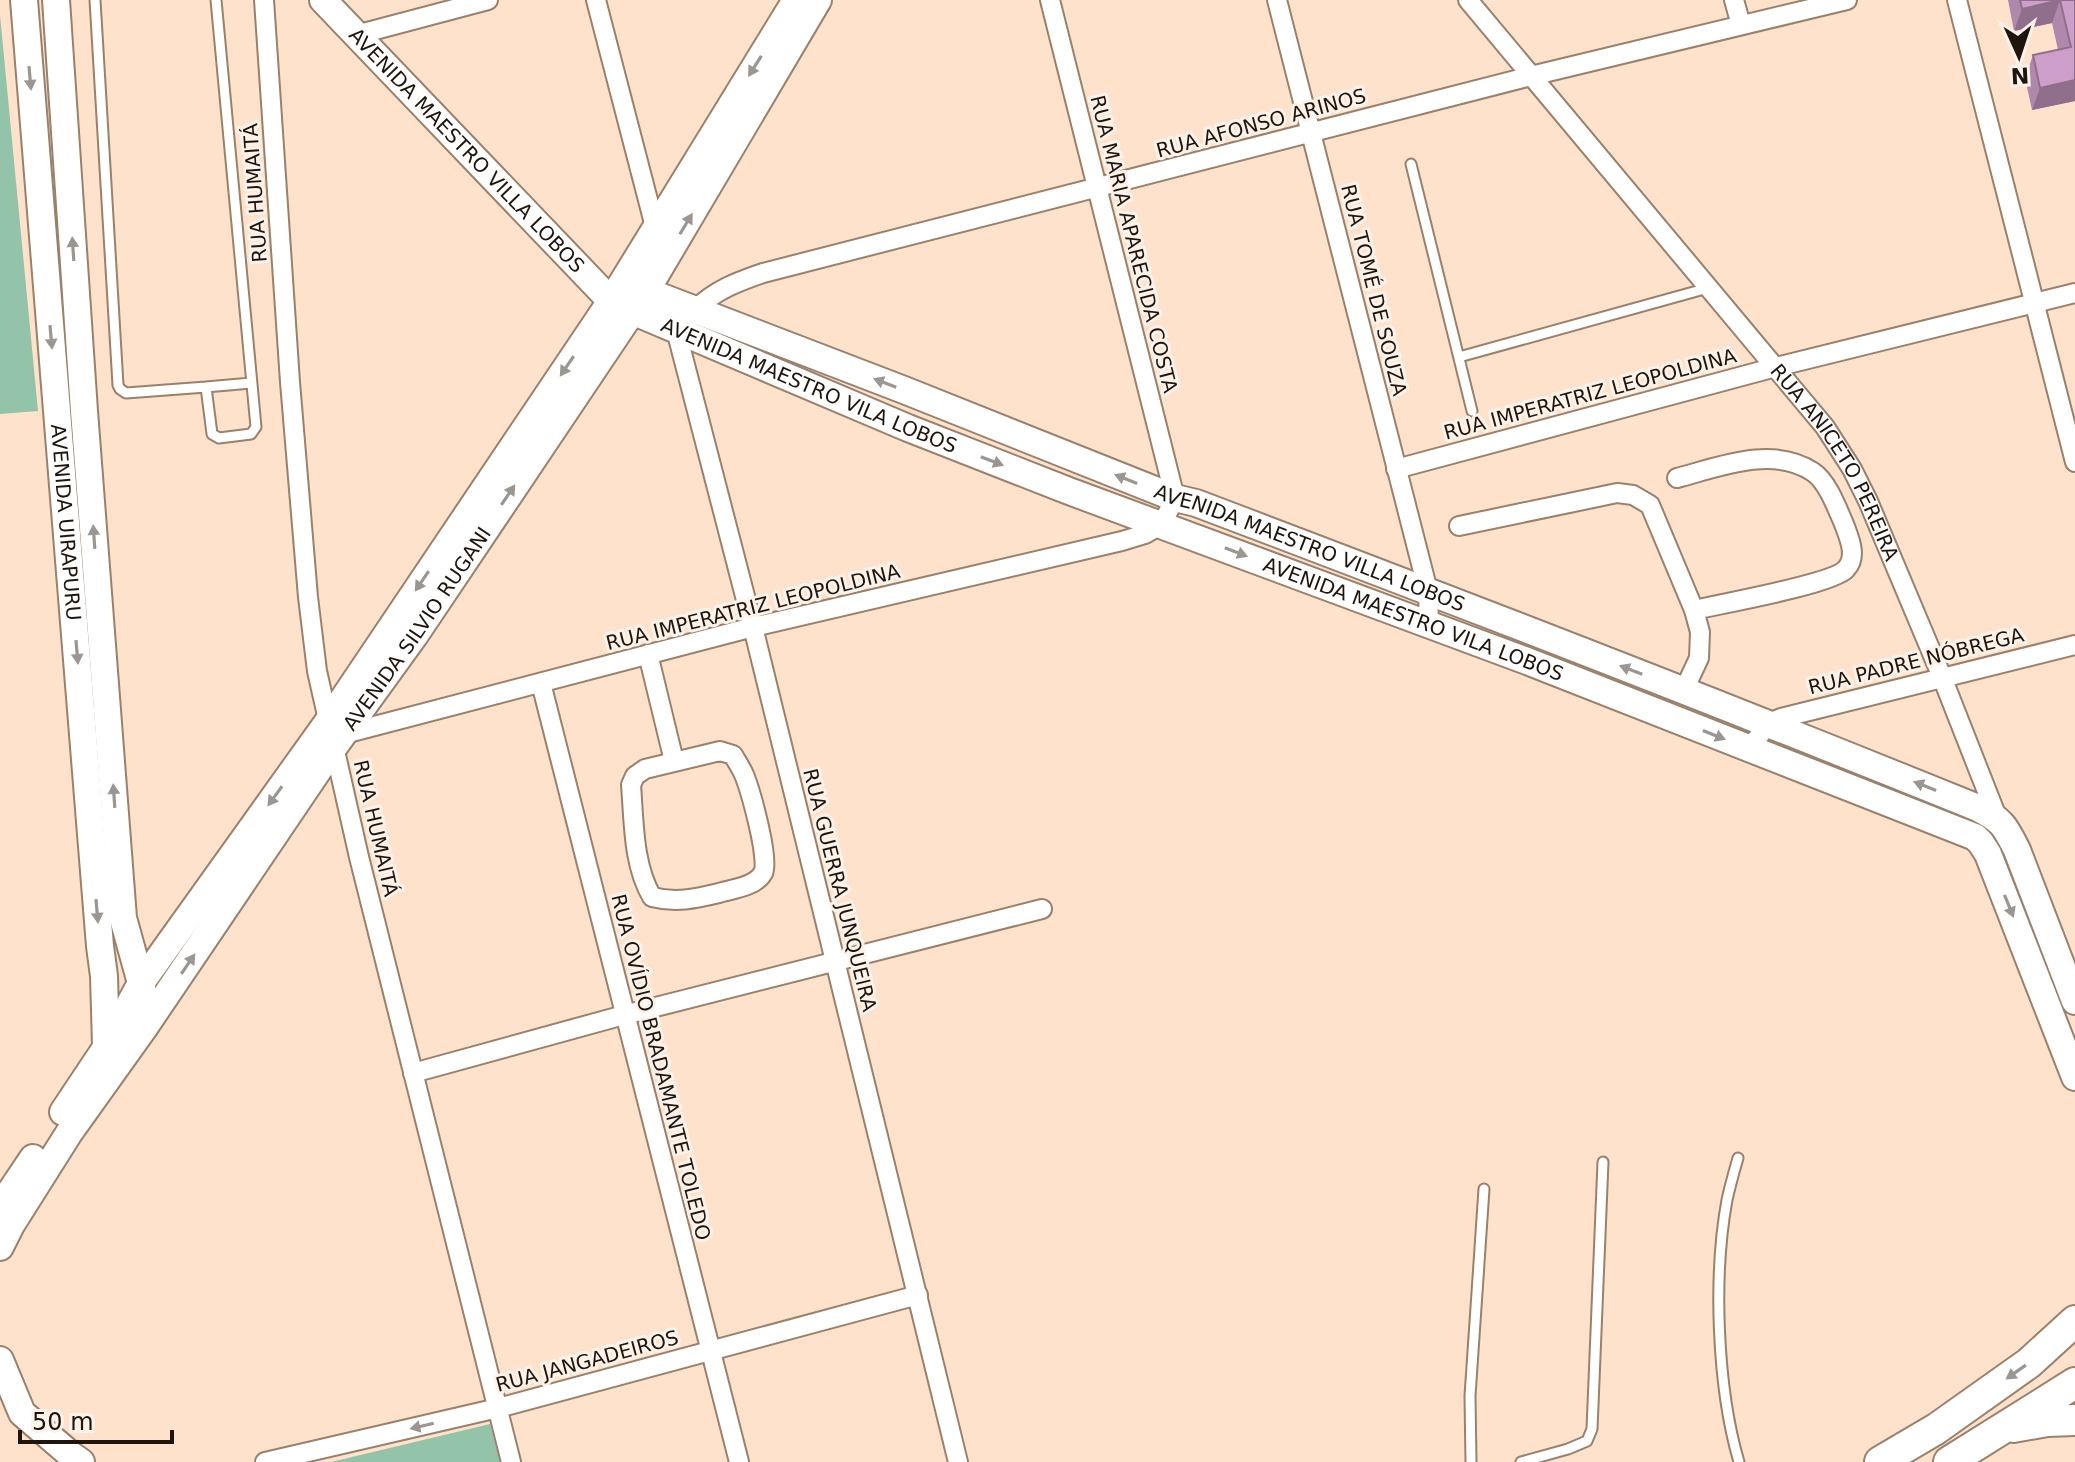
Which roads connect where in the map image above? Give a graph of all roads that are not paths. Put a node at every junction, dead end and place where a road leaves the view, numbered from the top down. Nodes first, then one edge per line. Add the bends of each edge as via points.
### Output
1 (24, 0) edge
2 (56, 0) edge
3 (95, 0) edge
4 (216, 0) edge
5 (264, 0) edge
6 (323, 0) edge
7 (488, 0) edge
8 (596, 0) edge
9 (796, 0) edge
10 (818, 0) edge
11 (1050, 0) edge
12 (1277, 0) edge
13 (1468, 0) edge
14 (1734, 0) edge
15 (1847, 0) edge
16 (1957, 0) edge
17 (1741, 25) junction
18 (356, 35) junction
19 (1531, 76) junction
20 (1311, 133) junction
21 (1411, 164) dead end
22 (1098, 189) junction
23 (655, 227) junction
24 (1708, 288) junction
25 (2075, 293) edge
26 (628, 296) junction
27 (2034, 303) junction
28 (695, 310) junction
29 (676, 330) junction
30 (1459, 357) junction
31 (1776, 367) junction
32 (251, 383) junction
33 (206, 387) junction
34 (84, 411) junction
35 (1472, 411) dead end
36 (57, 412) junction
37 (2075, 462) edge
38 (1396, 469) junction
39 (1677, 478) dead end
40 (1175, 498) junction
41 (1162, 524) junction
42 (1459, 526) dead end
43 (1428, 591) junction
44 (1694, 610) junction
45 (1429, 624) junction
46 (753, 627) junction
47 (2075, 645) edge
48 (648, 654) junction
49 (1942, 677) junction
50 (541, 683) junction
51 (1684, 690) junction
52 (1769, 723) junction
53 (335, 735) junction
54 (1749, 749) junction
55 (674, 761) junction
56 (1997, 817) junction
57 (1042, 909) dead end
58 (2047, 929) junction
59 (2021, 939) junction
60 (835, 960) junction
61 (141, 983) junction
62 (2075, 1001) edge
63 (624, 1015) junction
64 (144, 1028) junction
65 (107, 1046) junction
66 (413, 1073) junction
67 (2075, 1077) edge
68 (1738, 1158) dead end
69 (1603, 1162) dead end
70 (1484, 1189) dead end
71 (0, 1207) edge
72 (0, 1247) edge
73 (918, 1295) junction
74 (2075, 1321) edge
75 (710, 1350) junction
76 (0, 1360) edge
77 (2075, 1383) edge
78 (498, 1408) junction
79 (2075, 1420) edge
80 (1999, 1429) junction
81 (81, 1462) edge
82 (265, 1462) edge
83 (511, 1462) edge
84 (739, 1462) edge
85 (958, 1462) edge
86 (1471, 1462) edge
87 (1521, 1462) edge
88 (1739, 1462) edge
89 (1880, 1462) edge
90 (1949, 1462) edge

1 -> 36 street, AVENIDA UIRAPURU
34 -> 2 street, AVENIDA UIRAPURU
3 - 33 lane via 118,385 126,393
4 - 32 lane
5 - 53 street, RUA HUMAITÁ via 305,566 317,671
6 - 18 street, AVENIDA MAESTRO VILLA LOBOS
7 - 18 street
8 - 23 street
9 -> 23 street, AVENIDA SILVIO RUGANI
26 -> 10 street, AVENIDA SILVIO RUGANI
11 - 22 street, RUA MARIA APARECIDA COSTA
12 - 20 street, RUA TOMÉ DE SOUZA
13 - 19 street, RUA ANICETO PEREIRA
14 - 17 street
15 - 17 street, RUA AFONSO ARINOS
16 - 27 street
17 - 19 street, RUA AFONSO ARINOS
18 - 26 street, AVENIDA MAESTRO VILLA LOBOS
19 - 20 street, RUA AFONSO ARINOS
19 - 24 street, RUA ANICETO PEREIRA
20 - 22 street, RUA AFONSO ARINOS
20 - 38 street, RUA TOMÉ DE SOUZA
21 - 30 lane
22 - 28 street, RUA AFONSO ARINOS via 763,273 714,293
22 - 40 street, RUA MARIA APARECIDA COSTA
23 - 26 street, AVENIDA SILVIO RUGANI
24 - 30 lane
24 - 31 street, RUA ANICETO PEREIRA
25 - 27 street, RUA IMPERATRIZ LEOPOLDINA
26 - 28 street, AVENIDA MAESTRO VILLA LOBOS
26 - 29 street, AVENIDA MAESTRO VILA LOBOS
26 - 53 street, AVENIDA SILVIO RUGANI via 415,635
27 - 31 street, RUA IMPERATRIZ LEOPOLDINA
27 - 37 street
40 -> 28 street, AVENIDA MAESTRO VILLA LOBOS
29 -> 41 street, AVENIDA MAESTRO VILA LOBOS via 908,428
29 - 46 street, RUA GUERRA JUNQUEIRA
30 - 35 lane
31 - 38 street, RUA IMPERATRIZ LEOPOLDINA
31 - 49 street, RUA ANICETO PEREIRA via 1852,469
32 - 33 lane
32 - 33 lane via 254,431 219,438 212,434
34 - 36 street
61 -> 34 street, AVENIDA UIRAPURU via 123,918
36 -> 65 street, AVENIDA UIRAPURU
38 - 43 street, RUA TOMÉ DE SOUZA
39 - 44 street via 1739,462 1781,458 1815,472 1832,496 1853,556 1837,576
40 - 41 street
40 - 43 street, AVENIDA MAESTRO VILLA LOBOS
41 -> 45 street, AVENIDA MAESTRO VILA LOBOS
41 - 46 street, RUA IMPERATRIZ LEOPOLDINA via 1122,541
42 - 44 street via 1617,493 1633,495 1650,505
43 - 45 street, RUA TOMÉ DE SOUZA
51 -> 43 street, AVENIDA MAESTRO VILLA LOBOS
44 - 51 street via 1699,658
45 -> 54 street, AVENIDA MAESTRO VILA LOBOS
46 - 48 street, RUA IMPERATRIZ LEOPOLDINA
46 - 60 street, RUA GUERRA JUNQUEIRA
47 - 49 street, RUA PADRE NÓBREGA
48 - 50 street, RUA IMPERATRIZ LEOPOLDINA
48 - 55 street
49 - 52 street, RUA PADRE NÓBREGA
49 - 56 street, RUA ANICETO PEREIRA
50 - 53 street, RUA IMPERATRIZ LEOPOLDINA
50 - 63 street, RUA OVÍDIO BRADAMANTE TOLEDO
51 - 52 street, AVENIDA MAESTRO VILLA LOBOS
52 - 54 street
56 -> 52 street, AVENIDA MAESTRO VILLA LOBOS
53 -> 61 street, AVENIDA SILVIO RUGANI
64 -> 53 street, AVENIDA SILVIO RUGANI
53 - 66 street, RUA HUMAITÁ
54 -> 59 street, AVENIDA MAESTRO VILA LOBOS via 1975,837 1988,854
55 - 55 street via 720,751 733,755 745,777 765,863 762,875 750,884 671,901 652,897 643,882 631,785 645,769
56 - 58 street, RUA ANICETO PEREIRA via 2017,850
57 - 60 street
58 - 59 street
58 - 62 street, RUA ANICETO PEREIRA
59 - 67 street, AVENIDA MAESTRO VILA LOBOS
60 - 63 street
60 - 73 street, RUA GUERRA JUNQUEIRA
61 - 64 street, AVENIDA UIRAPURU
61 - 65 street, AVENIDA SILVIO RUGANI
63 - 66 street
63 - 75 street, RUA OVÍDIO BRADAMANTE TOLEDO
64 - 72 street, AVENIDA SILVIO RUGANI via 69,1133
65 - 71 street, AVENIDA SILVIO RUGANI
66 - 78 street, RUA HUMAITÁ
68 - 88 lane via 1719,1279 1725,1397
69 - 87 lane via 1592,1429 1587,1441
70 - 86 lane via 1470,1396
73 - 75 street, RUA JANGADEIROS
73 - 85 street, RUA GUERRA JUNQUEIRA
74 -> 89 main road via 2029,1363
75 - 78 street, RUA JANGADEIROS
75 - 84 street, RUA OVÍDIO BRADAMANTE TOLEDO
76 - 81 street via 22,1413
77 - 80 main road
78 -> 82 street, RUA JANGADEIROS
78 - 83 street, RUA HUMAITÁ
79 - 80 main road
80 - 90 main road

